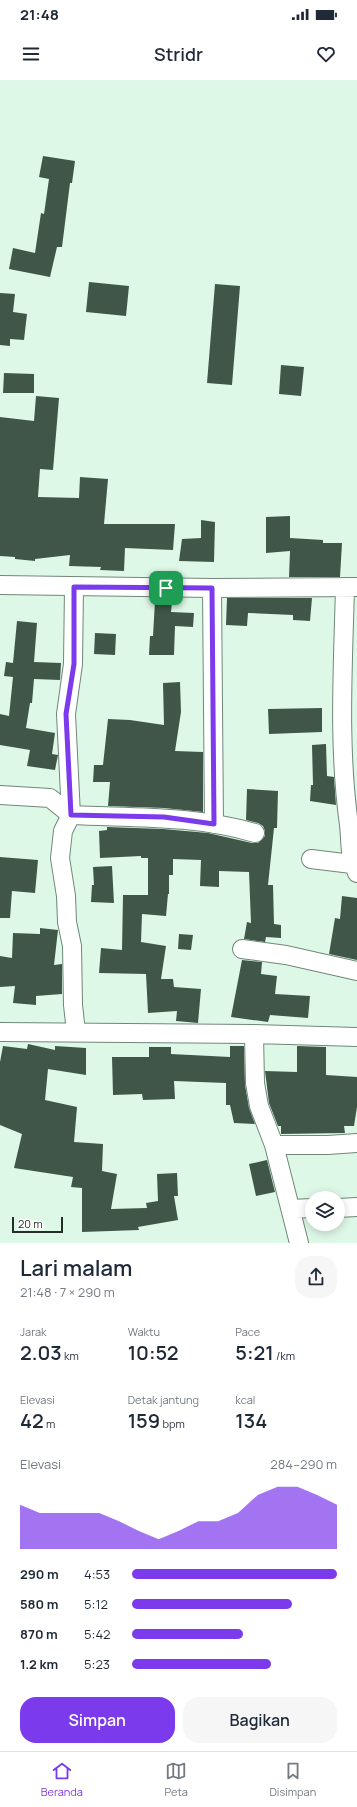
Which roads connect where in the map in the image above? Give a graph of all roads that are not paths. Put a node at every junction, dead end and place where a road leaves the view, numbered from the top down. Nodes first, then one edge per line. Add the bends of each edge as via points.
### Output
1 (0, 585) edge
2 (74, 587) junction
3 (351, 587) edge
4 (212, 588) junction
5 (0, 796) edge
6 (71, 815) junction
7 (214, 824) junction
8 (255, 833) dead end
9 (311, 859) dead end
10 (355, 868) edge
11 (242, 949) dead end
12 (357, 971) edge
13 (0, 1032) edge
14 (76, 1032) junction
15 (254, 1034) junction
16 (357, 1037) edge
17 (357, 1143) edge
18 (274, 1145) junction
19 (357, 1207) edge
20 (305, 1208) edge
21 (345, 1208) edge
22 (291, 1209) junction
23 (299, 1243) edge

1 - 2 street
2 - 4 street
2 - 6 street via 74,664 66,714
3 - 4 street
3 - 10 street via 342,726 344,791
4 - 7 street
5 - 6 street via 50,798
6 - 7 street via 164,817
6 - 14 street via 63,831 60,858 72,946
7 - 8 street
9 - 10 street
11 - 12 street via 286,955
13 - 14 street
14 - 15 street
15 - 16 street
15 - 18 street via 255,1083 259,1106
17 - 18 street
18 - 22 street
19 - 21 street
20 - 22 street
22 - 23 street

